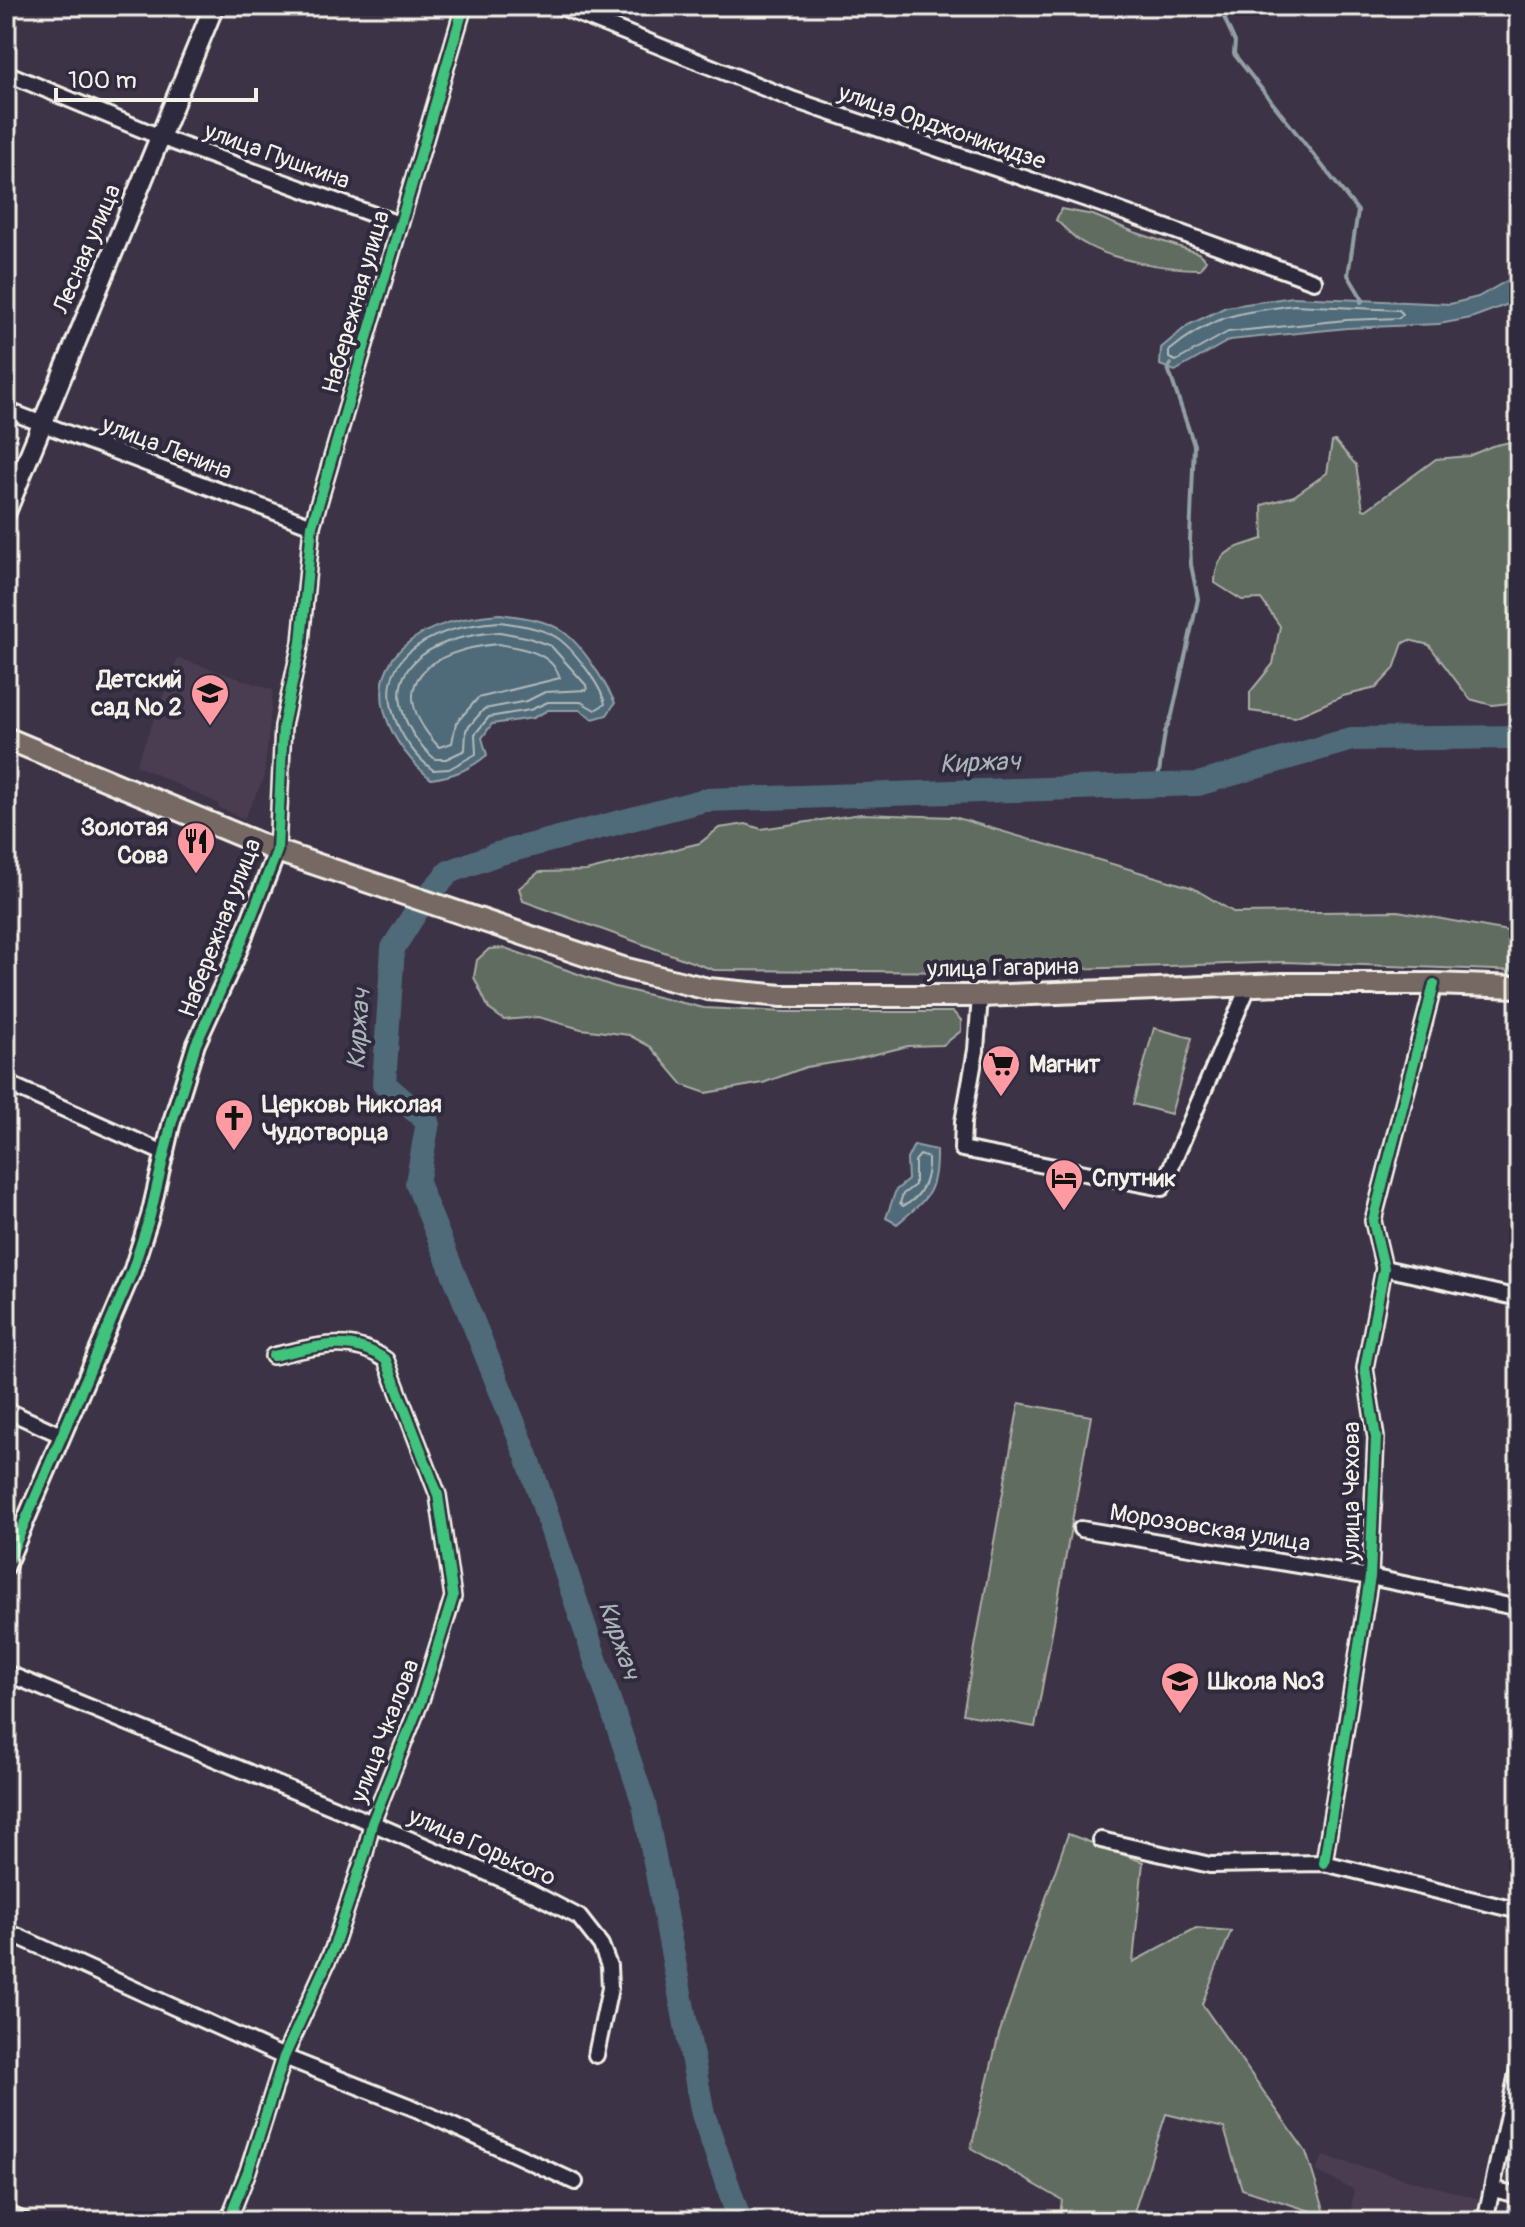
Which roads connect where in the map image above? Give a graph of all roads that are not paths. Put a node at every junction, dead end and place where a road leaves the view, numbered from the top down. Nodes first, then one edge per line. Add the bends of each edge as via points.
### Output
1 (214, 6) edge
2 (464, 6) edge
3 (559, 6) edge
4 (6, 73) edge
5 (160, 136) junction
6 (399, 224) junction
7 (1314, 281) dead end
8 (6, 410) edge
9 (40, 425) junction
10 (6, 512) edge
11 (312, 526) junction
12 (6, 738) edge
13 (277, 851) junction
14 (1434, 984) junction
15 (1249, 985) junction
16 (1519, 987) edge
17 (980, 996) junction
18 (6, 1083) edge
19 (166, 1154) junction
20 (1384, 1268) junction
21 (1519, 1298) edge
22 (273, 1356) dead end
23 (6, 1410) edge
24 (61, 1435) junction
25 (1081, 1529) dead end
26 (6, 1566) edge
27 (1370, 1577) junction
28 (1519, 1608) edge
29 (6, 1673) edge
30 (372, 1823) junction
31 (1101, 1840) dead end
32 (1324, 1863) junction
33 (1519, 1911) edge
34 (6, 1931) edge
35 (596, 2055) dead end
36 (284, 2057) junction
37 (1519, 2064) edge
38 (575, 2182) dead end
39 (1492, 2189) junction
40 (1519, 2195) edge
41 (6, 2213) edge
42 (24, 2221) edge
43 (228, 2221) edge
44 (1485, 2221) edge

1 - 5 main road, Лесная улица
2 - 6 street, Набережная улица
3 - 7 street, улица Орджоникидзе via 794,100
4 - 5 street, улица Пушкина
5 - 6 street, улица Пушкина
5 - 9 main road, Лесная улица
6 - 11 street, Набережная улица
8 - 9 street, улица Ленина
9 - 10 main road, Лесная улица
9 - 11 street, улица Ленина
11 - 13 street, Набережная улица via 301,642 283,726
12 - 13 main road, улица Гагарина
13 - 17 main road, улица Гагарина via 623,968 708,989 782,996
13 - 19 street, Набережная улица via 196,1044
14 - 15 main road, улица Гагарина
14 - 16 main road, улица Гагарина
14 - 20 street, улица Чехова via 1373,1221
15 - 17 main road, улица Гагарина
15 - 17 street via 1162,1188 962,1149
18 - 19 street
19 - 24 street, Набережная улица via 132,1272
20 - 21 street
20 - 27 street, улица Чехова via 1365,1368 1376,1438
22 - 30 street, улица Чкалова via 330,1344 355,1345 386,1360 438,1495 453,1597 421,1700
23 - 24 street
24 - 26 street, Набережная улица
25 - 27 street, Морозовская улица
27 - 28 street, Морозовская улица
27 - 32 street, улица Чехова
29 - 30 street, улица Горького
30 - 35 street, улица Горького via 579,1917 601,1945 609,1966 610,1988
30 - 36 street, улица Чкалова via 333,1949
31 - 32 street via 1210,1865
32 - 33 street
34 - 36 street
36 - 38 street via 416,2109
36 - 43 street, улица Чкалова
37 - 39 street
39 - 40 street
39 - 44 street
41 - 42 street

